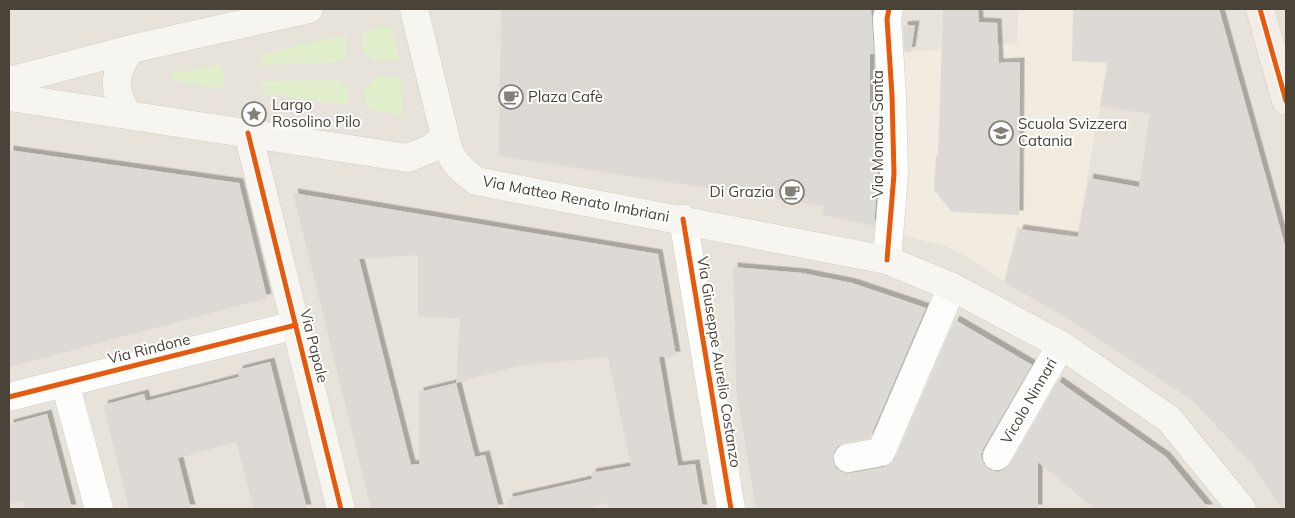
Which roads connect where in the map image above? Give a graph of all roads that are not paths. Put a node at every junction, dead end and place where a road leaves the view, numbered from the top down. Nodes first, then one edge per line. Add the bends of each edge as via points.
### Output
1 (308, 9) edge
2 (414, 9) edge
3 (889, 9) edge
4 (1260, 9) edge
5 (131, 49) junction
6 (9, 80) edge
7 (9, 97) edge
8 (1286, 101) edge
9 (128, 115) junction
10 (248, 133) junction
11 (445, 136) junction
12 (683, 220) junction
13 (888, 260) junction
14 (952, 286) junction
15 (296, 325) junction
16 (1061, 345) junction
17 (65, 383) junction
18 (9, 397) edge
19 (997, 456) dead end
20 (848, 458) dead end
21 (99, 509) edge
22 (341, 509) edge
23 (731, 509) edge
24 (1242, 509) edge

1 - 5 main road
2 - 11 main road, Via Matteo Renato Imbriani
3 - 13 street, Via Monaca Santa via 894,174
4 - 8 main road
5 - 6 main road
5 - 9 main road via 120,64 116,82 118,99
7 - 9 main road
9 - 10 main road
10 - 11 main road via 408,158 430,149
10 - 15 main road, Via Papale
11 - 12 main road, Via Matteo Renato Imbriani via 456,166 476,181
12 - 13 main road, Via Matteo Renato Imbriani
12 - 23 street, Via Giuseppe Aurelio Costanzo
13 - 14 main road, Via Matteo Renato Imbriani
14 - 16 main road, Via Matteo Renato Imbriani
14 - 20 street via 881,452
15 - 17 street, Via Rindone
15 - 22 main road, Via Papale
16 - 19 street, Vicolo Ninnari
16 - 24 main road, Via Matteo Renato Imbriani via 1169,419
17 - 18 street, Via Rindone
17 - 21 street

